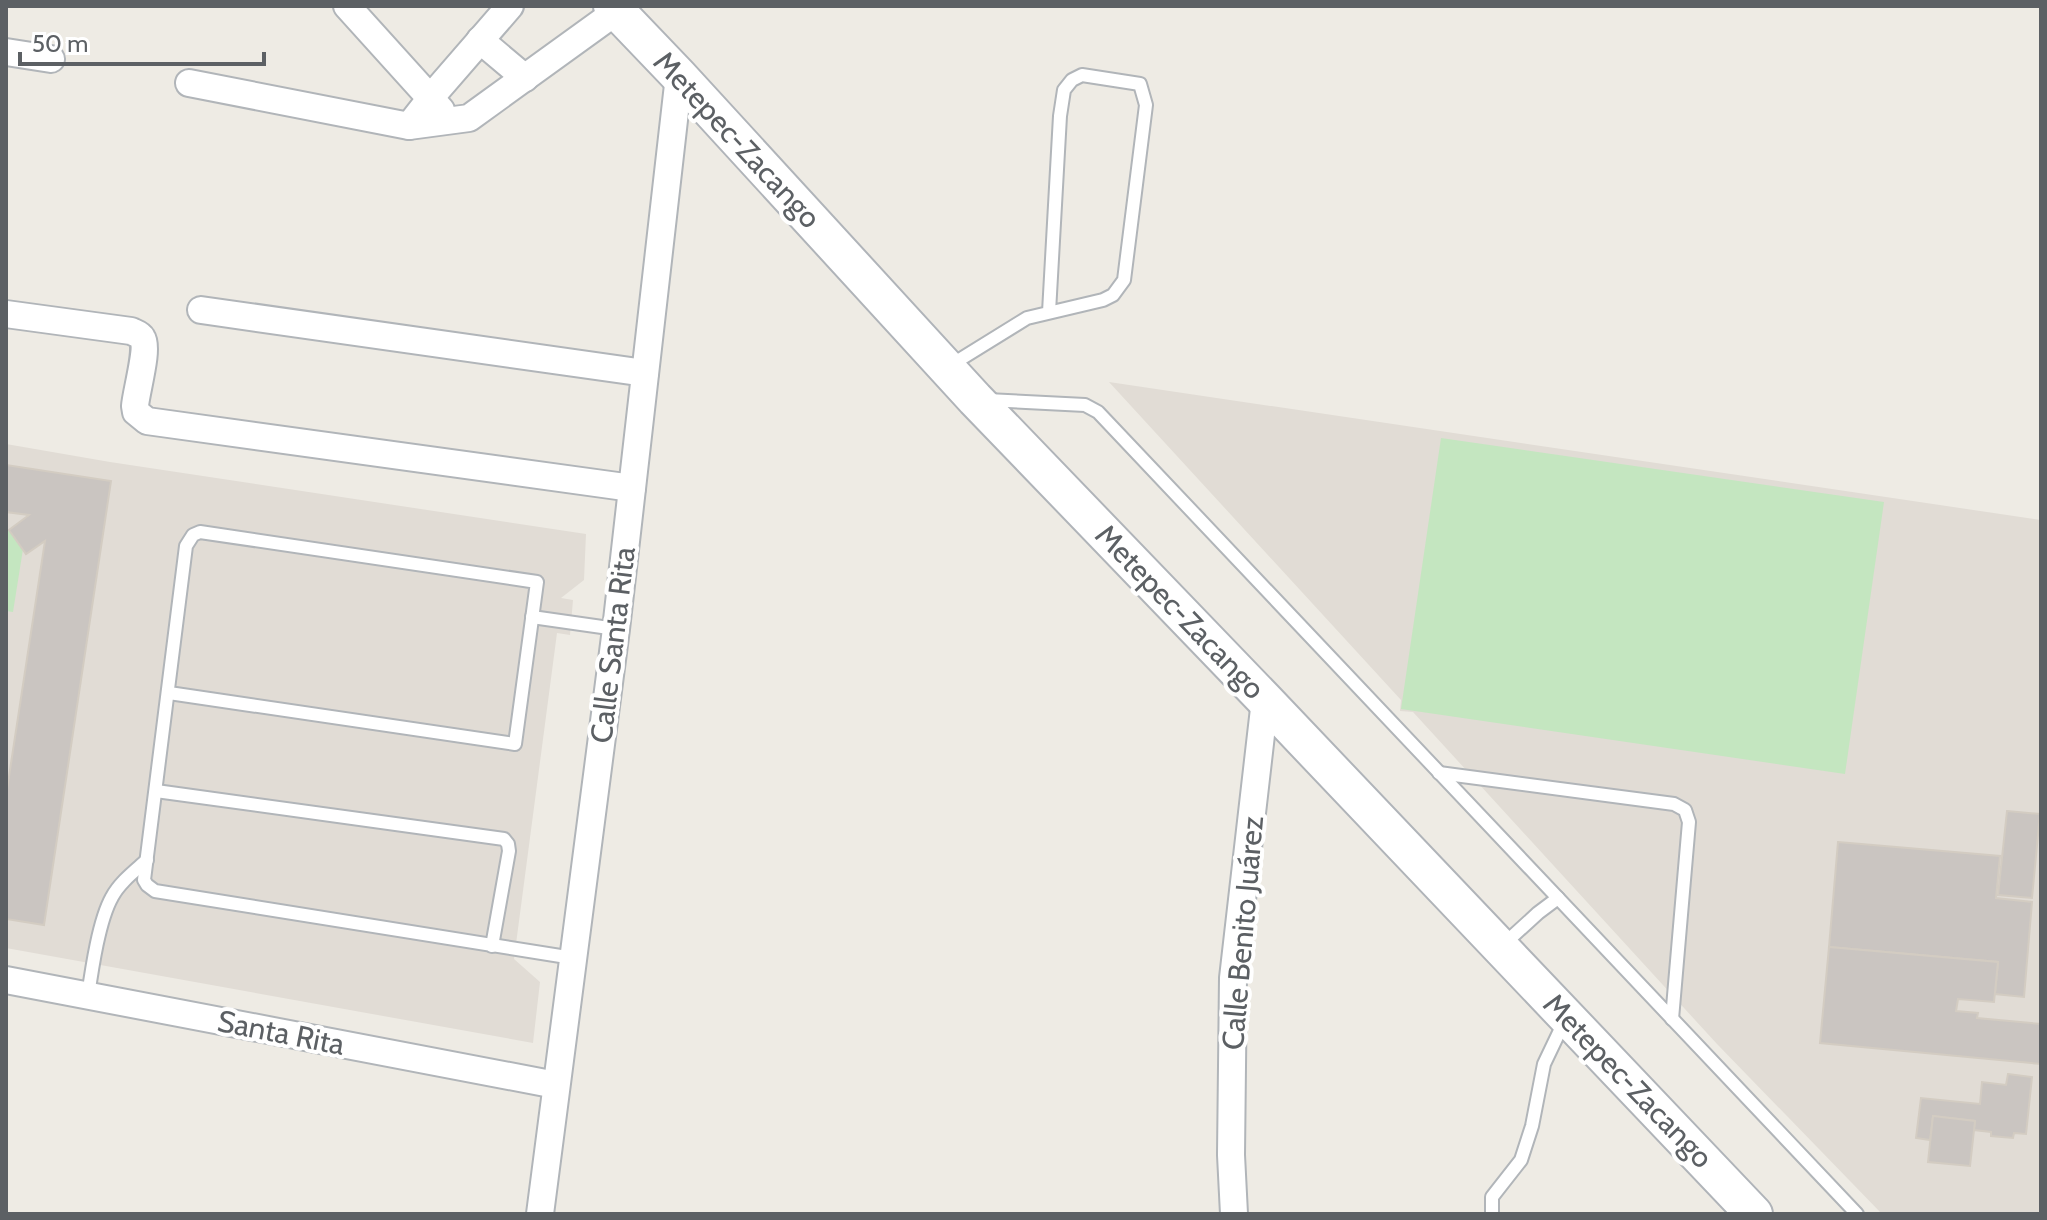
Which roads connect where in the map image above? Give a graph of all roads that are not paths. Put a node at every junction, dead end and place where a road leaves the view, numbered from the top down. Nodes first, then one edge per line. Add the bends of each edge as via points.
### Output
1 (347, 6) edge
2 (510, 6) edge
3 (614, 8) edge
4 (480, 40) junction
5 (6, 52) edge
6 (51, 59) dead end
7 (679, 76) junction
8 (525, 78) junction
9 (189, 83) dead end
10 (430, 98) junction
11 (450, 121) junction
12 (409, 126) junction
13 (201, 310) dead end
14 (1049, 312) junction
15 (6, 314) edge
16 (946, 368) junction
17 (645, 373) junction
18 (975, 399) junction
19 (632, 488) junction
20 (532, 617) junction
21 (616, 629) junction
22 (169, 693) junction
23 (1265, 700) junction
24 (1439, 773) junction
25 (156, 791) junction
26 (147, 860) junction
27 (1558, 898) junction
28 (492, 946) junction
29 (1501, 948) junction
30 (573, 958) junction
31 (6, 980) edge
32 (88, 996) junction
33 (1567, 1017) junction
34 (1672, 1019) junction
35 (556, 1085) junction
36 (540, 1214) edge
37 (1234, 1214) edge
38 (1492, 1214) edge
39 (1754, 1214) edge
40 (1857, 1214) edge

1 - 10 street
2 - 4 street
3 - 7 main road, Metepec-Zacango
3 - 8 street
4 - 8 street
4 - 10 street
5 - 6 street
7 - 16 main road, Metepec-Zacango
7 - 17 street, Calle Santa Rita
8 - 11 street via 469,118
9 - 12 street
10 - 11 street
10 - 12 street
11 - 12 street
13 - 17 street
14 - 14 lane via 1064,90 1082,75 1140,84 1146,105 1124,280 1103,300
14 - 16 lane via 1027,318
15 - 19 street via 138,334 144,351 135,406 147,421
16 - 18 main road, Metepec-Zacango
17 - 19 street, Calle Santa Rita
18 - 23 main road, Metepec-Zacango
18 - 24 lane via 1085,405 1098,412
19 - 21 street, Calle Santa Rita
20 - 21 lane
20 - 22 lane via 515,744
20 - 22 lane via 537,582 200,532 186,546
21 - 30 street, Calle Santa Rita
22 - 25 lane
23 - 29 main road, Metepec-Zacango
23 - 37 street, Calle Benito Juárez via 1233,978
24 - 27 lane
24 - 34 lane via 1674,804 1685,810 1689,822
25 - 26 lane
25 - 28 lane via 504,839 509,851
26 - 28 lane via 144,880 155,891
26 - 32 lane via 108,906
27 - 29 lane
27 - 34 lane
28 - 30 lane
29 - 33 main road, Metepec-Zacango
30 - 35 street, Calle Santa Rita
31 - 32 street, Santa Rita
32 - 35 street, Santa Rita
33 - 38 lane via 1544,1064 1521,1160 1492,1197
33 - 39 main road, Metepec-Zacango
34 - 40 lane
35 - 36 street, Calle Santa Rita

